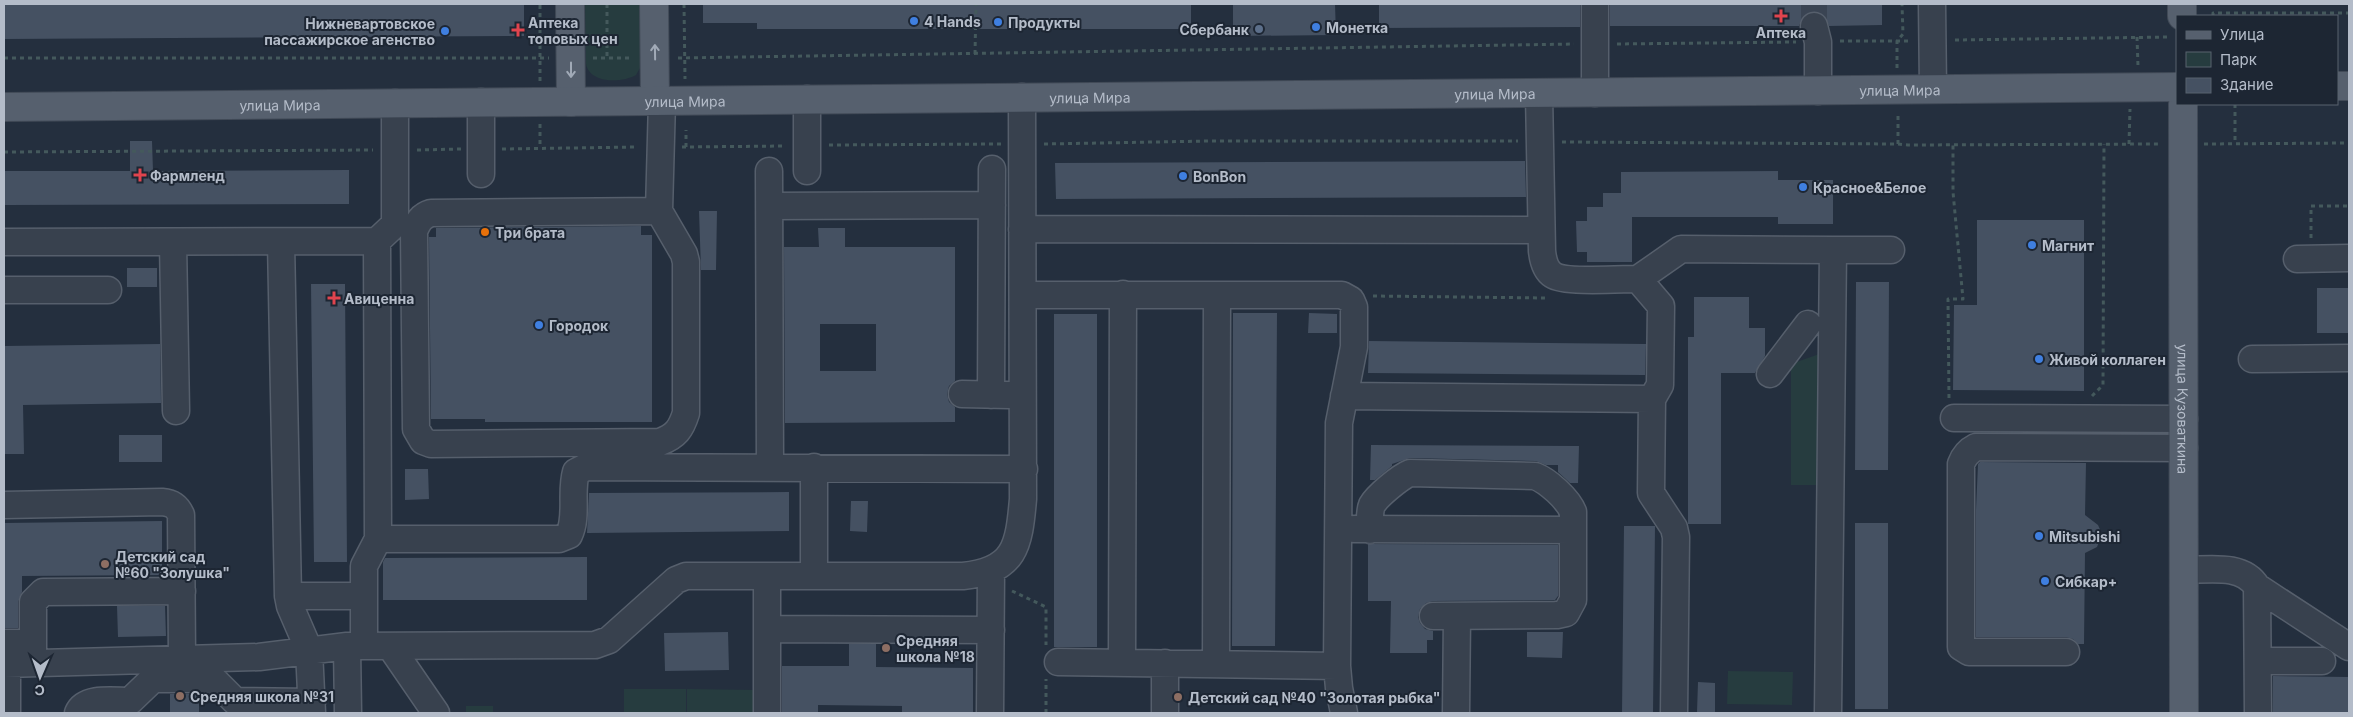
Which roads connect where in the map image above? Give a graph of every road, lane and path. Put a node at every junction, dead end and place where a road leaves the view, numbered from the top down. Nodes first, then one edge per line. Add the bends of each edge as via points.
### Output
1 (540, 4) edge
2 (570, 4) edge
3 (607, 4) edge
4 (654, 4) edge
5 (684, 4) edge
6 (976, 4) edge
7 (1594, 4) edge
8 (1902, 4) edge
9 (1932, 4) edge
10 (2349, 13) edge
11 (2213, 15) edge
12 (1816, 34) junction
13 (1903, 34) dead end
14 (2176, 37) edge
15 (1932, 40) junction
16 (1594, 44) junction
17 (975, 54) junction
18 (4, 58) edge
19 (540, 58) junction
20 (571, 58) junction
21 (607, 58) junction
22 (655, 58) junction
23 (685, 58) junction
24 (2176, 87) edge
25 (1933, 89) junction
26 (1818, 91) junction
27 (1595, 93) junction
28 (1539, 94) junction
29 (1022, 97) junction
30 (807, 99) junction
31 (668, 101) junction
32 (481, 102) junction
33 (540, 102) junction
34 (571, 102) junction
35 (395, 103) junction
36 (2183, 105) edge
37 (2234, 105) edge
38 (4, 107) edge
39 (1540, 142) junction
40 (2349, 143) edge
41 (1022, 144) junction
42 (2104, 144) junction
43 (2183, 144) junction
44 (2235, 144) junction
45 (1953, 145) junction
46 (674, 147) junction
47 (540, 148) junction
48 (395, 150) junction
49 (4, 152) edge
50 (807, 158) junction
51 (481, 161) junction
52 (992, 169) dead end
53 (769, 171) dead end
54 (992, 205) junction
55 (770, 206) junction
56 (2349, 206) edge
57 (659, 211) junction
58 (1022, 229) junction
59 (1541, 230) junction
60 (378, 241) junction
61 (4, 242) edge
62 (174, 242) junction
63 (281, 242) junction
64 (1833, 250) junction
65 (1891, 250) dead end
66 (2349, 258) edge
67 (2304, 259) joint
68 (378, 269) junction
69 (414, 269) junction
70 (1638, 279) junction
71 (4, 290) edge
72 (108, 290) dead end
73 (1123, 294) junction
74 (1023, 295) junction
75 (1217, 295) junction
76 (1342, 296) junction
77 (1549, 298) dead end
78 (1782, 324) dead end
79 (1820, 324) junction
80 (2252, 358) dead end
81 (2349, 358) edge
82 (1770, 374) dead end
83 (962, 394) dead end
84 (992, 395) junction
85 (1024, 395) junction
86 (1344, 396) junction
87 (2091, 397) dead end
88 (1652, 398) junction
89 (1951, 410) joint
90 (176, 411) dead end
91 (2184, 419) junction
92 (2184, 448) junction
93 (770, 467) junction
94 (814, 467) junction
95 (1024, 468) junction
96 (4, 504) edge
97 (1338, 529) junction
98 (1370, 530) junction
99 (1573, 530) junction
100 (378, 539) junction
101 (2184, 570) junction
102 (991, 571) junction
103 (767, 576) junction
104 (814, 576) junction
105 (2257, 587) junction
106 (182, 591) junction
107 (288, 596) junction
108 (364, 596) junction
109 (767, 629) junction
110 (991, 630) junction
111 (356, 646) junction
112 (390, 646) junction
113 (2349, 647) edge
114 (309, 650) junction
115 (2066, 652) dead end
116 (33, 653) junction
117 (5, 657) edge
118 (182, 659) junction
119 (2258, 661) junction
120 (2322, 661) dead end
121 (1058, 662) dead end
122 (1122, 662) junction
123 (1165, 663) junction
124 (1216, 664) junction
125 (1337, 666) junction
126 (312, 708) edge
127 (7, 713) edge
128 (78, 713) edge
129 (348, 713) edge
130 (436, 713) edge
131 (767, 713) edge
132 (990, 713) edge
133 (1165, 713) edge
134 (1344, 713) edge
135 (1456, 713) edge
136 (1674, 713) edge
137 (1828, 713) edge
138 (2184, 713) edge
139 (2258, 713) edge

1 - 19 path
2 - 20 main road
3 - 21 path
22 -> 4 main road
5 - 23 path
6 - 17 path
7 - 16 street
8 - 13 path
9 - 15 street
10 - 11 path
12 - 15 path
12 - 16 path
12 - 26 street
14 - 15 path
15 - 25 street
16 - 17 path
16 - 27 street
17 - 23 path
18 - 19 path
19 - 20 path
19 - 33 path
20 - 21 path
20 -> 34 main road
21 - 22 path
22 - 23 path
22 - 31 main road
23 - 31 path
24 - 25 main road, улица Мира
25 - 26 main road, улица Мира
26 - 27 main road, улица Мира
27 - 28 main road, улица Мира
28 - 29 main road, улица Мира
28 - 39 street
29 - 30 main road, улица Мира
29 - 41 street
30 - 31 main road, улица Мира
30 - 50 street
31 - 34 main road, улица Мира
31 - 46 street
31 - 46 path
32 - 33 main road, улица Мира
32 - 35 main road, улица Мира
32 - 51 street
33 - 34 main road, улица Мира
33 - 47 path
35 - 38 main road, улица Мира
35 - 48 street
36 - 43 main road, улица Кузоваткина
37 - 44 path
39 - 41 path
39 - 45 path
39 - 59 street
40 - 44 path
41 - 50 path
41 - 58 street
42 - 43 path
42 - 45 path
42 - 87 path via 2103,385
43 - 44 path
43 - 91 main road, улица Кузоваткина
45 - 89 path via 1953,192 1963,299 1948,299
46 - 47 path
46 - 50 path
46 - 57 street
47 - 51 path
48 - 49 path
48 - 51 path
48 - 60 street via 395,224
52 - 54 street
53 - 55 street
54 - 55 street
54 - 84 street
55 - 93 street
56 - 67 path via 2311,206
57 - 69 street via 431,213 417,223 414,232
57 - 69 street via 686,262 686,413 682,428 672,438 660,442 431,444 423,441 416,429
58 - 59 street
58 - 74 street
59 - 70 street via 1544,264 1552,275 1565,279
60 - 63 street
60 - 68 street
61 - 62 street
62 - 63 street
62 - 90 street
63 - 107 street
64 - 65 street
64 - 70 street via 1680,249
64 - 79 street
66 - 67 street
68 - 69 street
68 - 100 street
70 - 88 street via 1661,306 1660,385
71 - 72 street
73 - 74 street
73 - 75 street
73 - 122 street
74 - 85 street
75 - 76 street
75 - 124 street
76 - 77 path
76 - 86 street via 1351,300 1354,307 1354,347
78 - 79 street
79 - 82 street
79 - 137 street
80 - 81 street
83 - 84 street
84 - 85 street
85 - 95 street
86 - 88 street
86 - 97 street via 1339,423
88 - 136 street via 1651,493 1674,528 1676,537
89 - 91 street
91 - 92 main road, улица Кузоваткина
92 - 101 main road, улица Кузоваткина
92 - 115 street via 1976,447 1964,458 1961,464 1961,647 1970,652
93 - 94 street
93 - 100 street via 586,467 576,472 573,482 573,526 568,535 559,539
94 - 95 street
94 - 104 street
95 - 102 street via 1020,533 1010,555
96 - 106 street via 171,503 181,515
97 - 98 street
97 - 125 street
98 - 99 street
98 - 99 street via 1373,504 1402,476 1410,473 1541,478 1570,505
99 - 135 street via 1573,600 1566,612 1557,615 1445,616
100 - 108 street via 365,560
101 - 105 street via 2236,571 2247,575
101 - 138 main road, улица Кузоваткина
102 - 104 street via 963,576
102 - 110 street
103 - 104 street
103 - 109 street
103 - 112 street via 686,576 676,580 609,640 595,645
105 - 113 street
105 - 119 street
106 - 116 street via 43,592 33,602
106 - 118 street
107 - 108 street
107 - 114 street
108 - 111 street
109 - 110 street
109 - 131 street
110 - 132 street
111 - 112 street
111 - 114 street
111 - 129 street
112 - 130 street
114 - 118 street via 259,657
114 - 126 street
116 - 117 street
116 - 118 street
117 - 127 street
119 - 120 street
119 - 139 street
121 - 122 street
122 - 123 street
123 - 124 street
123 - 133 street
124 - 125 street
125 - 134 street
126 - 128 street via 235,701 213,679 153,679 130,701 92,702

